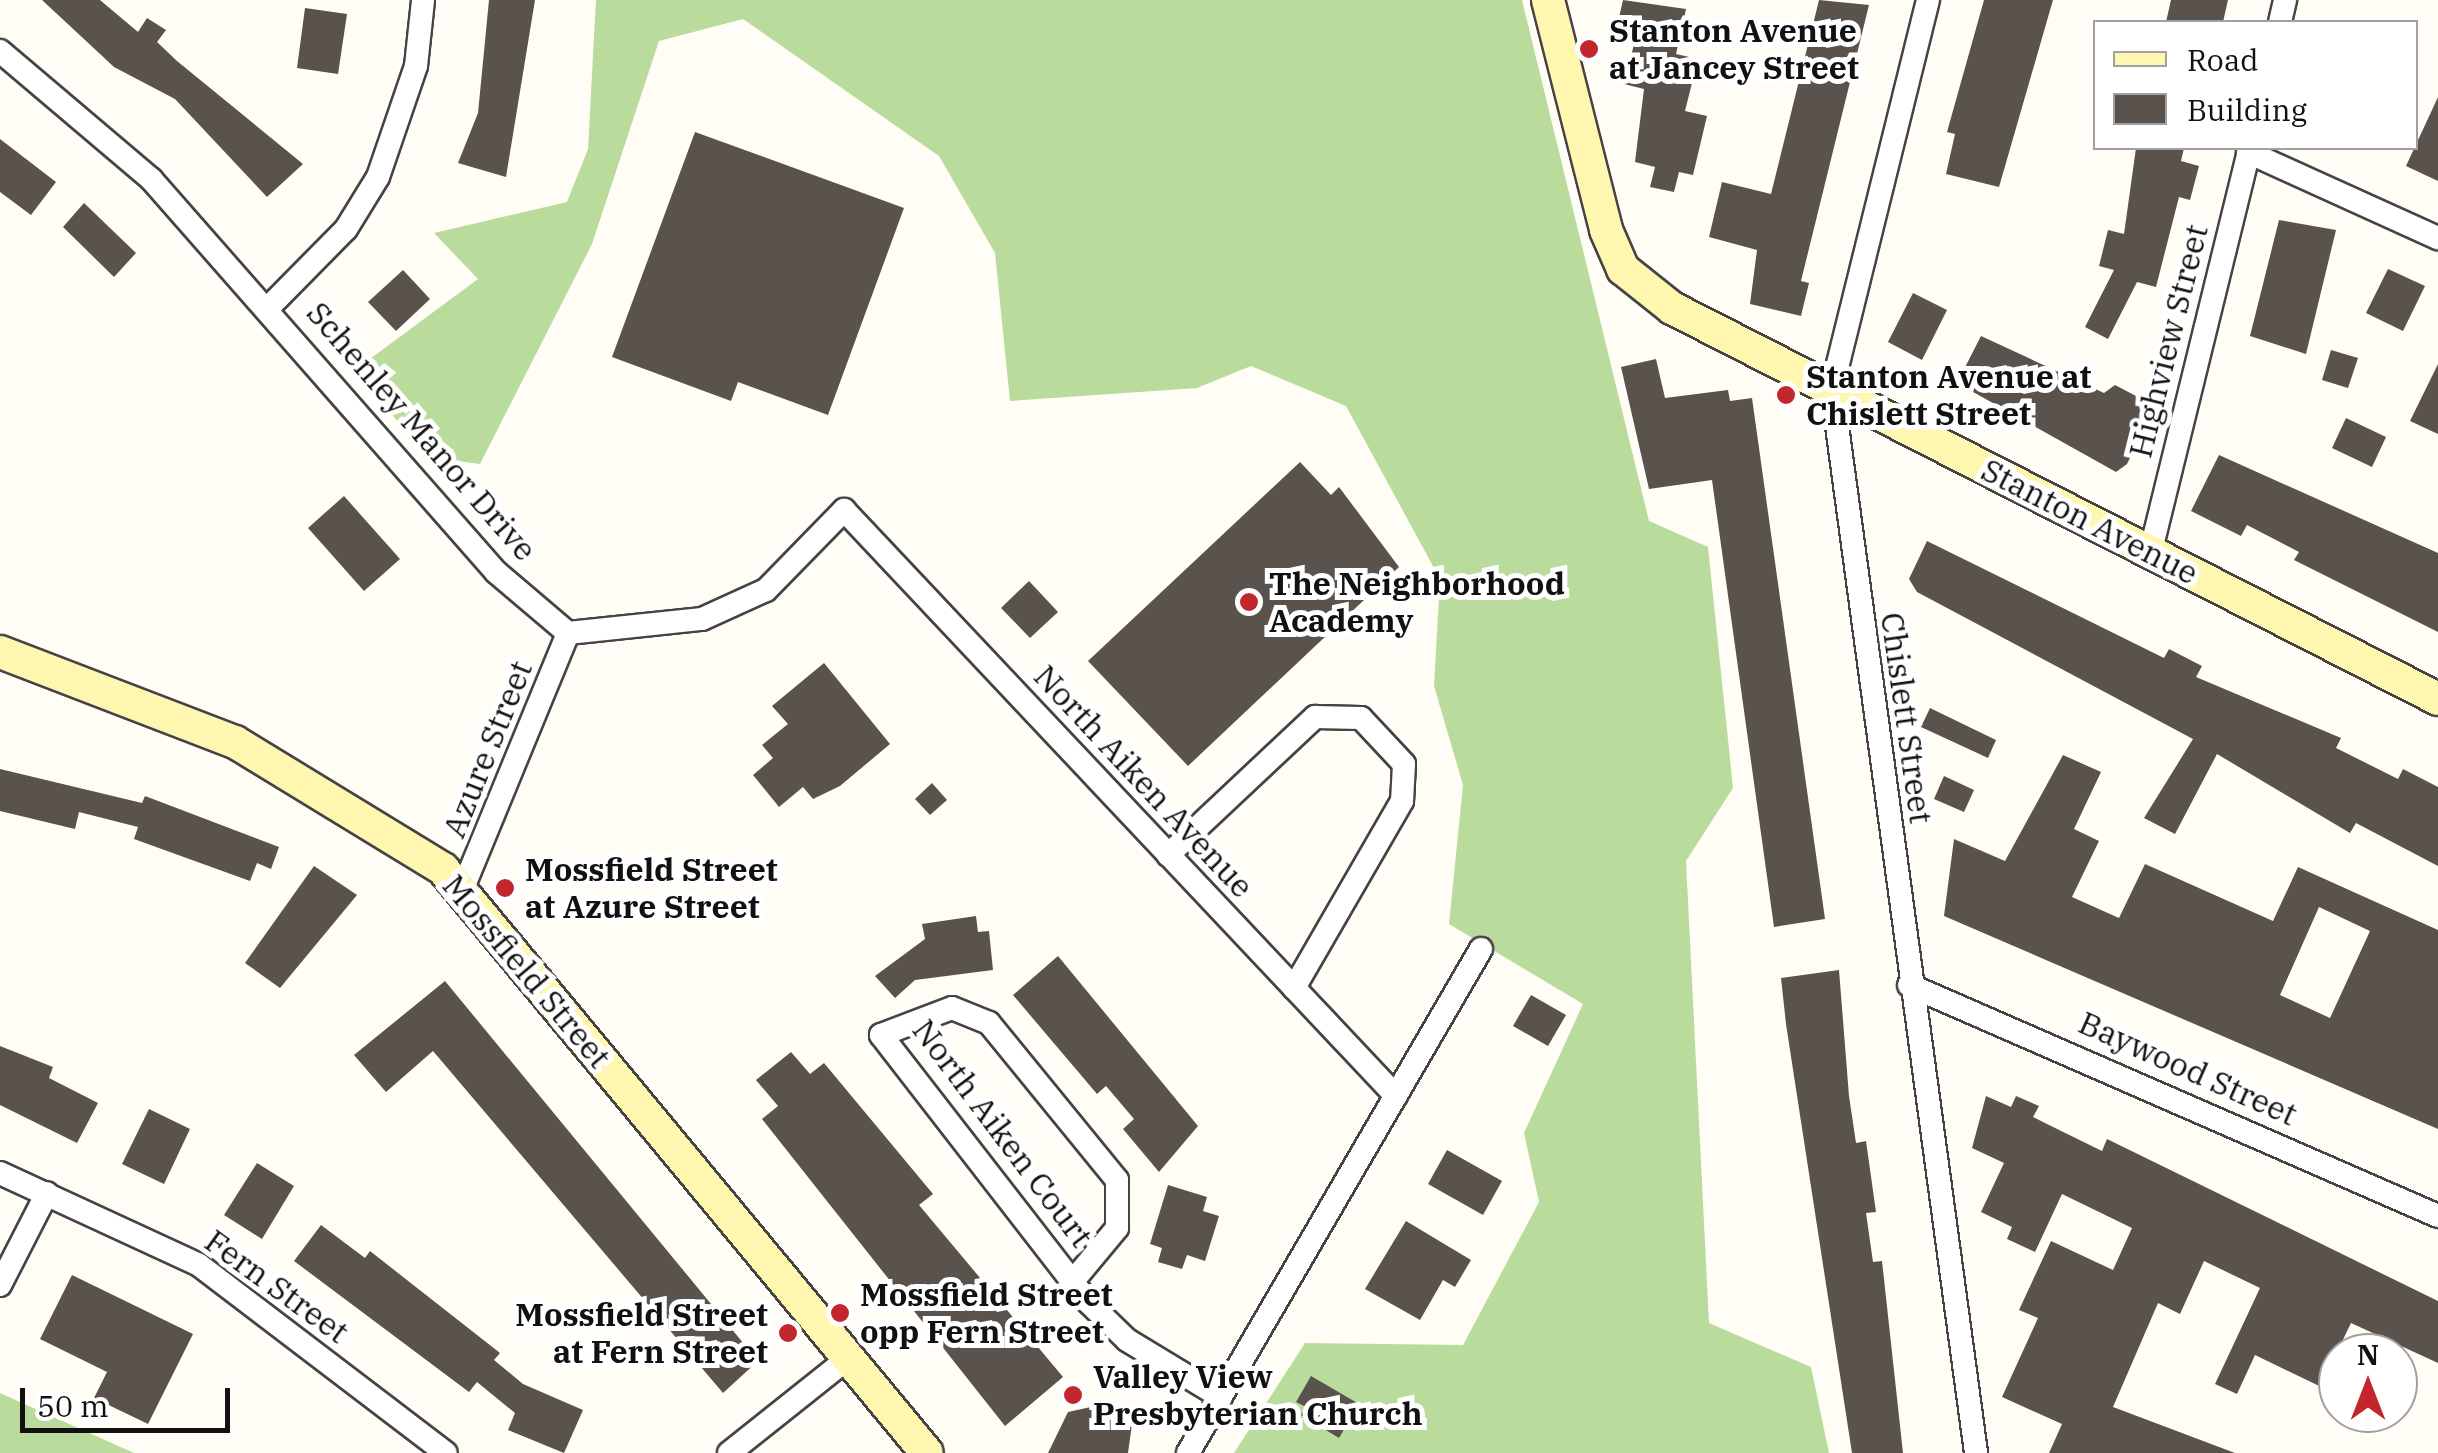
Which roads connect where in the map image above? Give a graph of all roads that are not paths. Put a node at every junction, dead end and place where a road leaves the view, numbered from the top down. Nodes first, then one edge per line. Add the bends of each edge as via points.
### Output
1 (423, 0) edge
2 (1548, 0) edge
3 (1566, 0) edge
4 (1928, 0) edge
5 (1557, 36) junction
6 (0, 51) edge
7 (2249, 150) edge
8 (2438, 238) edge
9 (270, 306) junction
10 (1832, 389) junction
11 (2151, 550) junction
12 (568, 633) junction
13 (6, 658) edge
14 (2438, 699) edge
15 (1168, 855) junction
16 (463, 888) junction
17 (1481, 949) dead end
18 (1908, 985) junction
19 (1294, 988) junction
20 (1396, 1096) junction
21 (0, 1173) edge
22 (48, 1193) junction
23 (2438, 1216) edge
24 (1073, 1281) junction
25 (0, 1285) edge
26 (847, 1359) junction
27 (1220, 1396) junction
28 (446, 1453) edge
29 (729, 1453) edge
30 (927, 1453) edge
31 (1188, 1453) edge
32 (1976, 1453) edge

1 - 9 street via 416,66 378,178 346,229
2 - 5 street, Stanton Avenue
3 - 5 street
4 - 10 street, Chislett Street
5 - 10 street, Stanton Avenue via 1623,269 1672,308
6 - 9 street, Schenley Manor Drive via 151,179
7 - 8 street
7 - 11 street, Highview Street
9 - 12 street, Schenley Manor Drive via 496,572
10 - 11 street, Stanton Avenue
10 - 18 street, Chislett Street
11 - 14 street, Stanton Avenue
12 - 15 street, North Aiken Avenue via 702,619 766,590 844,510
12 - 16 street, Azure Street
13 - 16 street, Mossfield Street via 235,742
15 - 19 street, North Aiken Avenue
15 - 19 street via 1315,717 1361,718 1404,764 1402,800
16 - 26 street, Mossfield Street
17 - 20 street
18 - 23 street, Baywood Street
18 - 32 street, Chislett Street
19 - 20 street, North Aiken Avenue
20 - 27 street
21 - 22 street, Fern Street
22 - 25 street
22 - 28 street, Fern Street via 199,1265
24 - 24 street, North Aiken Court via 1117,1228 1117,1180 988,1022 952,1008 882,1035
24 - 27 street, North Aiken Court via 1127,1340
26 - 29 street
26 - 30 street, Mossfield Street
27 - 31 street

